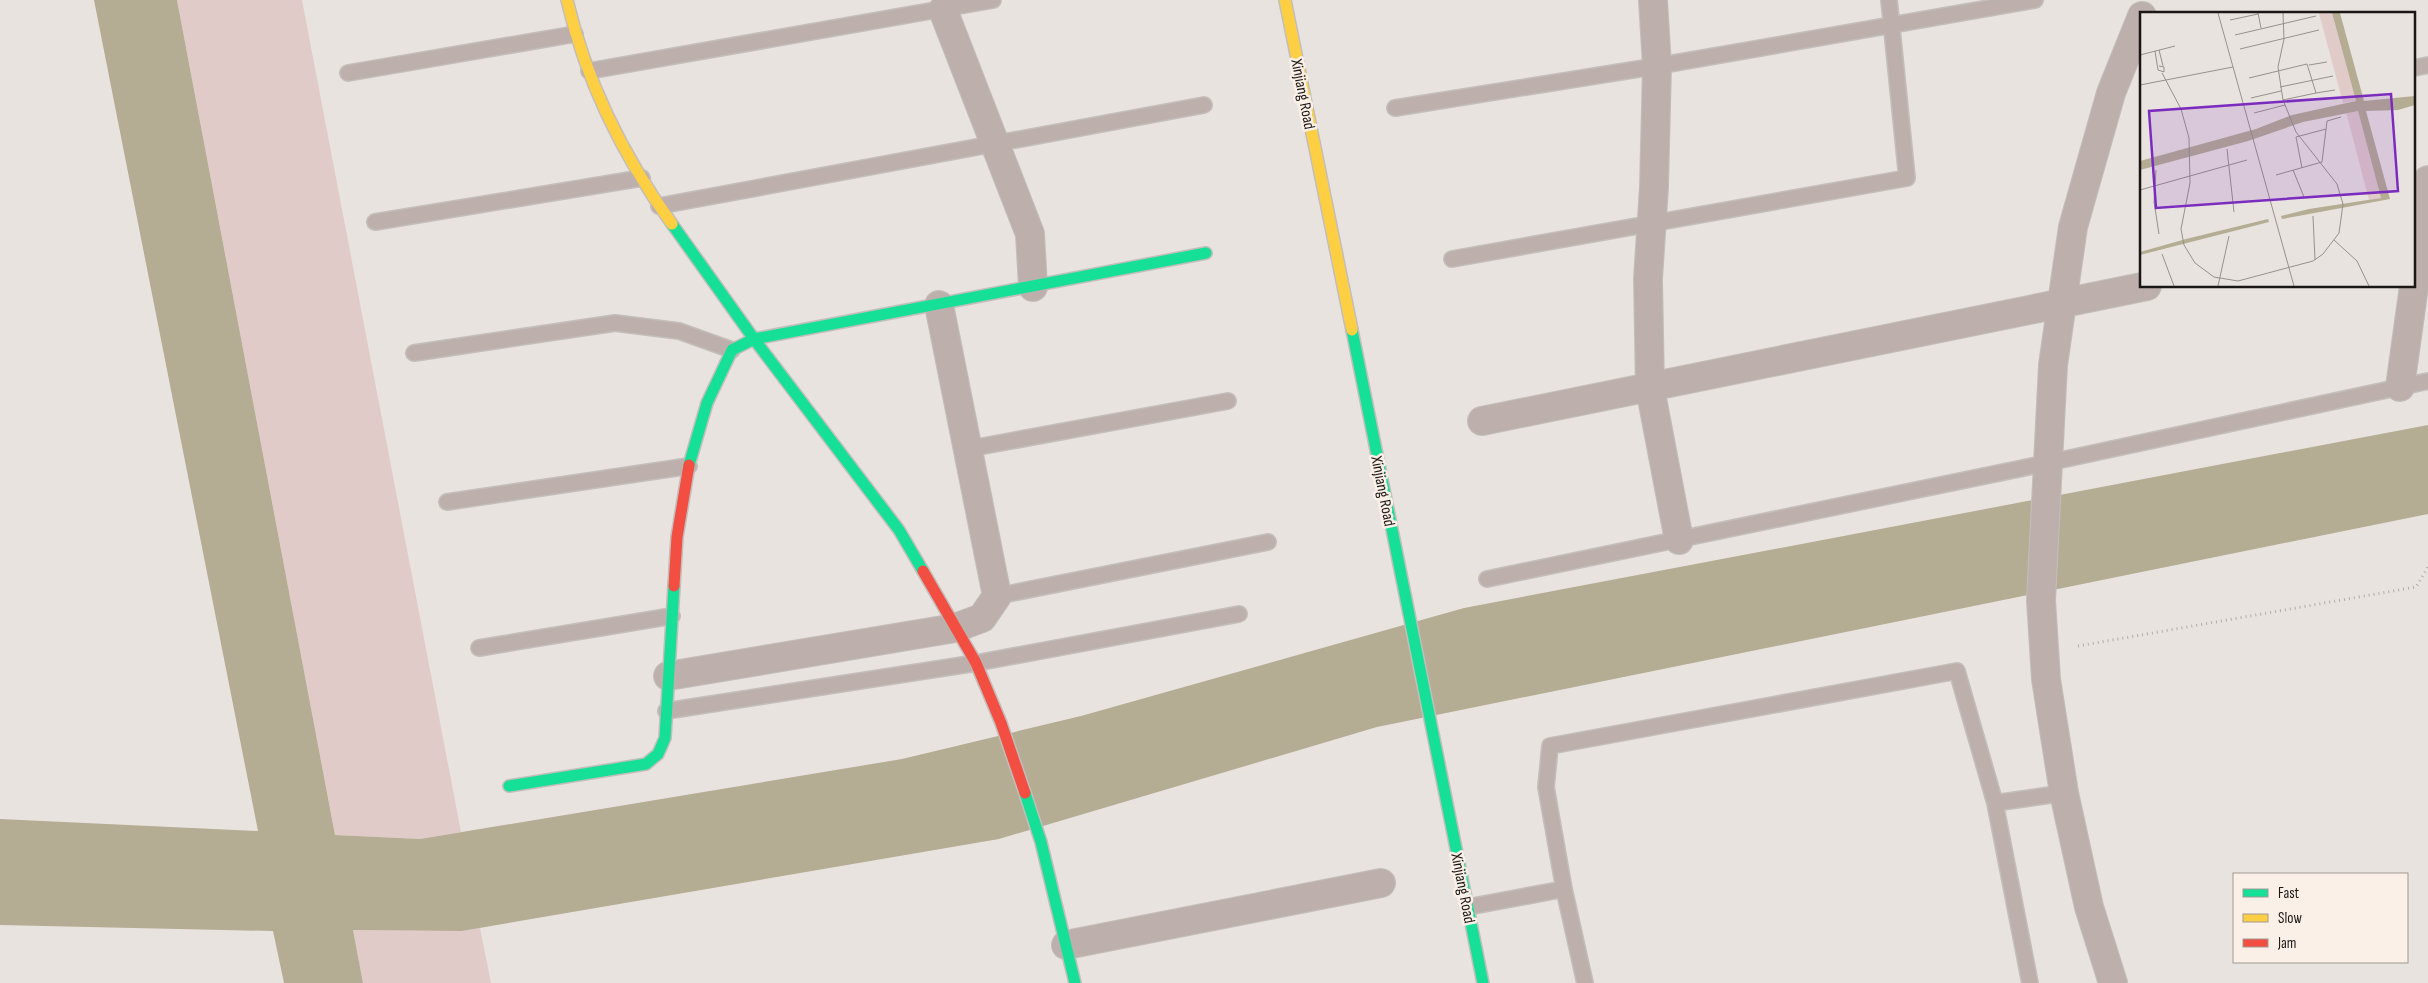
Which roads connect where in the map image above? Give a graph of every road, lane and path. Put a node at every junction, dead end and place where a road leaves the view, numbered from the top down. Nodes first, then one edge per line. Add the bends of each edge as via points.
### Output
1 (566, 0) edge
2 (993, 0) edge
3 (1285, 0) edge
4 (1653, 0) edge
5 (1889, 0) edge
6 (2035, 0) edge
7 (2148, 0) edge
8 (943, 10) junction
9 (2143, 12) edge
10 (2140, 20) edge
11 (1892, 25) junction
12 (575, 34) junction
13 (1657, 66) junction
14 (589, 71) junction
15 (348, 72) dead end
16 (1204, 105) dead end
17 (1396, 108) dead end
18 (996, 144) junction
19 (642, 178) junction
20 (2428, 180) edge
21 (659, 206) junction
22 (375, 222) dead end
23 (1652, 223) junction
24 (2421, 228) edge
25 (1206, 253) dead end
26 (1452, 259) dead end
27 (2416, 269) edge
28 (1033, 287) junction
29 (2140, 288) edge
30 (2414, 288) edge
31 (938, 305) junction
32 (2062, 305) junction
33 (754, 339) junction
34 (732, 350) junction
35 (414, 353) dead end
36 (2428, 381) edge
37 (2400, 387) junction
38 (1650, 388) junction
39 (1228, 401) dead end
40 (1482, 421) dead end
41 (967, 449) junction
42 (2047, 463) junction
43 (688, 466) junction
44 (447, 502) dead end
45 (1679, 540) junction
46 (1268, 542) dead end
47 (2428, 567) edge
48 (1487, 579) dead end
49 (997, 596) junction
50 (1239, 614) dead end
51 (672, 616) junction
52 (955, 628) junction
53 (479, 648) dead end
54 (2045, 652) junction
55 (976, 663) junction
56 (668, 676) junction
57 (666, 711) junction
58 (509, 786) dead end
59 (2064, 793) junction
60 (1994, 803) junction
61 (1381, 883) dead end
62 (1564, 889) junction
63 (1468, 907) junction
64 (1066, 944) junction
65 (1076, 983) edge
66 (1483, 983) edge
67 (1585, 983) edge
68 (2030, 983) edge
69 (2113, 983) edge

1 - 12 street
2 - 8 lane
3 - 63 street, Xinjiang Road
4 - 13 street
5 - 11 lane
6 - 11 lane
7 - 9 street
8 - 14 lane
8 - 18 street
10 - 32 street via 2111,93 2073,227
11 - 13 lane
11 - 23 lane via 1907,178
12 - 14 street
12 - 15 lane
13 - 17 lane
13 - 23 street
14 - 19 street via 605,114
16 - 18 lane
18 - 21 lane
18 - 28 street via 1030,234
19 - 21 street
19 - 22 lane
20 - 24 street
21 - 33 street
23 - 26 lane
23 - 38 street via 1648,279
24 - 27 street
25 - 28 street
28 - 31 street
29 - 32 street
30 - 37 street
31 - 33 street
31 - 41 street
32 - 38 street
32 - 42 street via 2053,365
33 - 34 street
33 - 52 street via 899,530
34 - 35 lane via 679,331 615,323
34 - 43 street via 707,403
36 - 37 lane
37 - 42 lane
38 - 40 street
38 - 45 street
39 - 41 lane
41 - 49 street
42 - 45 lane
42 - 54 street via 2041,600
43 - 44 lane
43 - 51 street via 677,537
45 - 48 lane
46 - 49 lane
47 - 54 path via 2416,587
49 - 52 street via 982,618
50 - 55 lane
51 - 53 lane
51 - 56 street
52 - 55 street
52 - 56 street
54 - 59 street via 2046,679
55 - 57 lane
55 - 64 street via 1001,723 1041,842
56 - 57 street
57 - 58 street via 665,738 658,754 646,764
59 - 60 lane
59 - 69 street via 2089,907
60 - 62 lane via 1957,670 1550,746 1546,787
60 - 68 lane
61 - 64 street
62 - 63 lane
62 - 67 lane
63 - 66 street, Xinjiang Road
64 - 65 street

